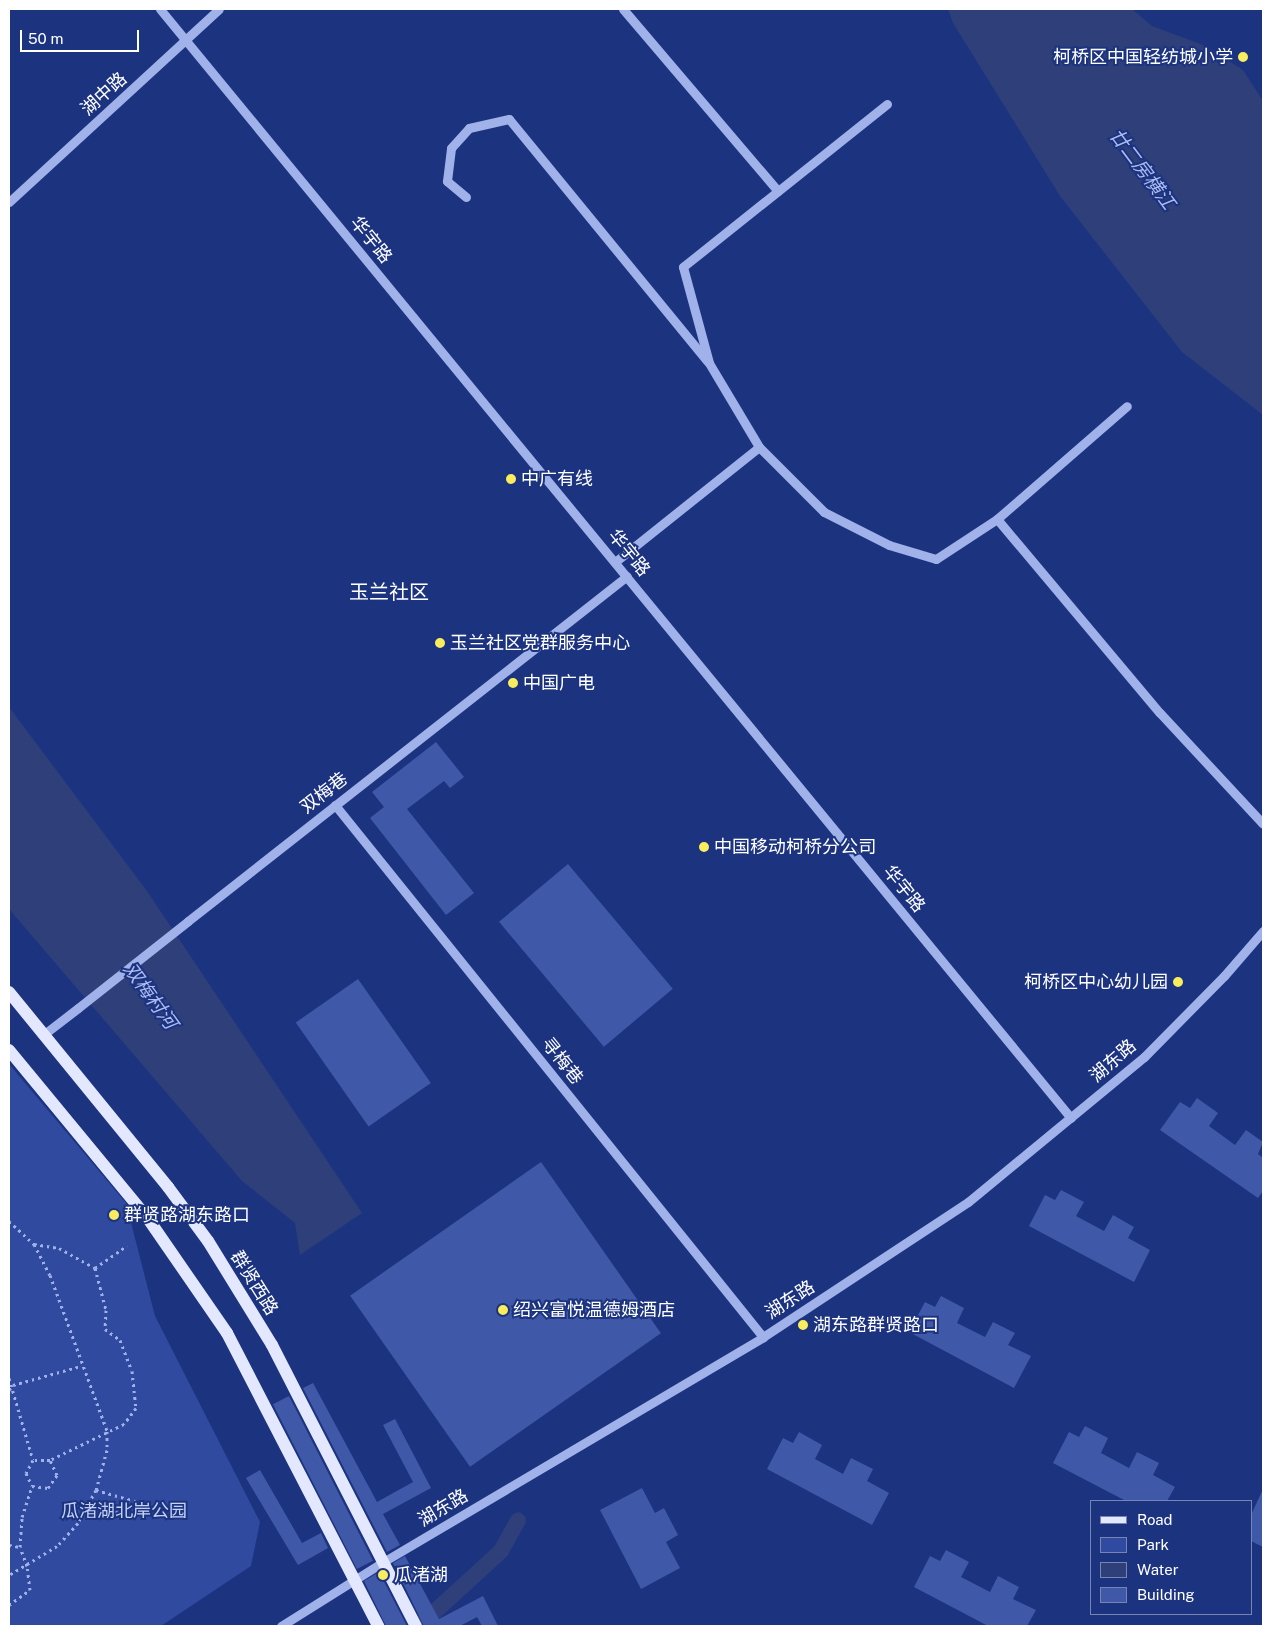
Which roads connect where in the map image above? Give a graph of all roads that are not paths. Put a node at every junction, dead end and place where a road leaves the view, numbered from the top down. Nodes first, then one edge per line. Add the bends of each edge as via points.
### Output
1 (160, 9) edge
2 (220, 9) edge
3 (623, 9) edge
4 (186, 41) junction
5 (886, 104) dead end
6 (778, 191) junction
7 (466, 197) dead end
8 (9, 202) edge
9 (709, 363) junction
10 (1126, 406) dead end
11 (759, 447) junction
12 (997, 519) junction
13 (615, 562) junction
14 (627, 576) junction
15 (335, 805) junction
16 (1263, 824) edge
17 (1263, 931) edge
18 (9, 992) edge
19 (43, 1035) junction
20 (9, 1050) edge
21 (1071, 1118) junction
22 (763, 1337) junction
23 (383, 1562) junction
24 (354, 1580) junction
25 (281, 1626) edge
26 (378, 1626) edge
27 (416, 1626) edge

1 - 4 street, 华宇路
2 - 4 street, 湖中路
3 - 6 street
4 - 8 street, 湖中路
4 - 13 street, 华宇路
5 - 6 street
6 - 9 street via 683,266
7 - 9 street via 447,181 451,148 469,128 508,119
9 - 11 street
10 - 12 street
11 - 12 street via 824,512 889,545 936,559
11 - 13 street
12 - 16 street via 1160,713
13 - 14 street, 华宇路
14 - 15 street, 双梅巷
14 - 21 street, 华宇路
15 - 19 street, 双梅巷, bridge
15 - 22 street, 寻梅巷
17 - 21 street, 湖东路 via 1224,976 1144,1057
18 - 19 main road, 群贤西路
19 - 23 main road, 群贤西路 via 168,1186 208,1241 272,1345
20 - 24 main road via 148,1220 227,1333
21 - 22 street, 湖东路 via 968,1202
22 - 23 street, 湖东路
23 - 24 street, 湖东路
23 - 27 main road, 群贤西路
24 - 25 street, 湖东路
24 - 26 main road

